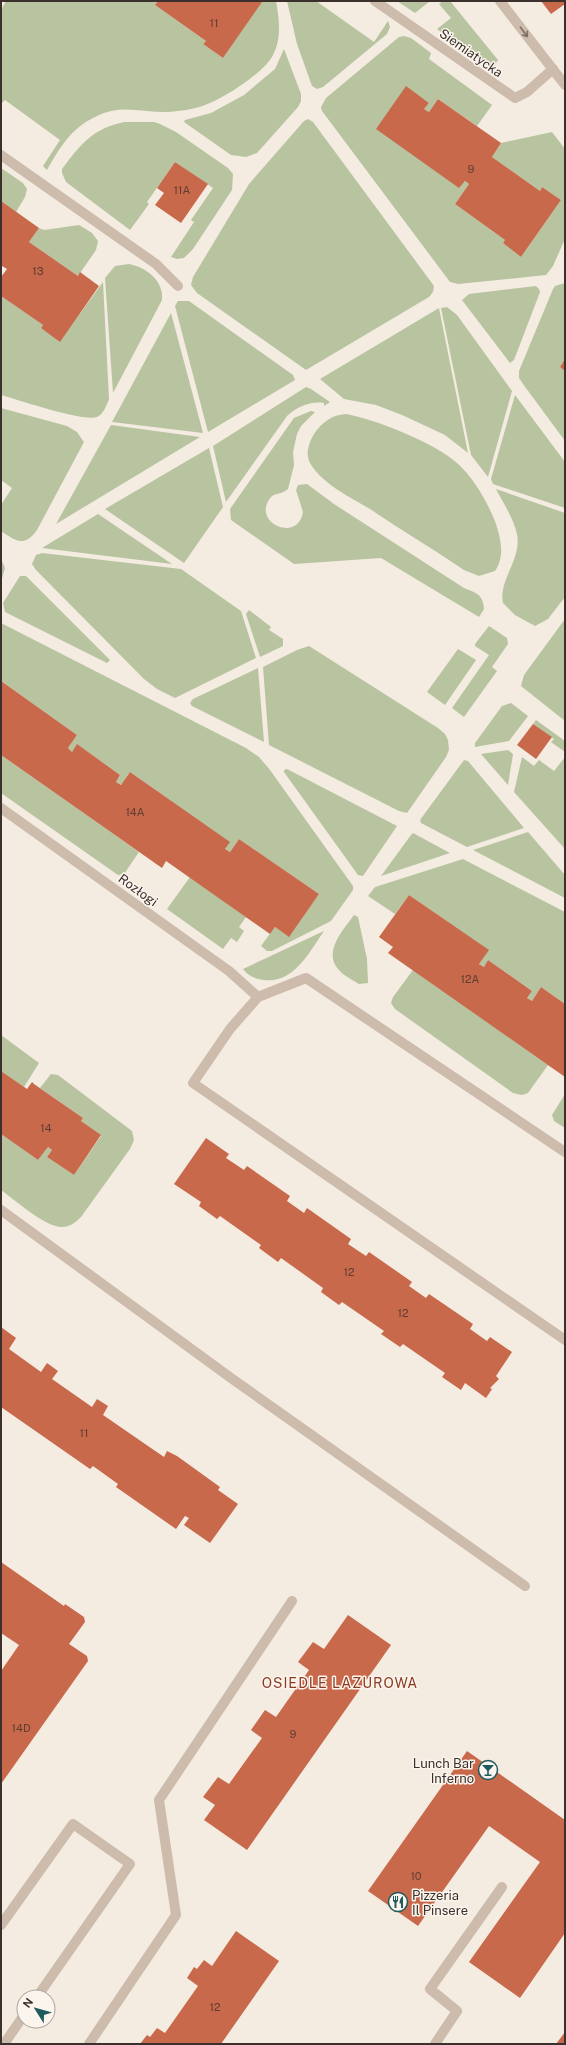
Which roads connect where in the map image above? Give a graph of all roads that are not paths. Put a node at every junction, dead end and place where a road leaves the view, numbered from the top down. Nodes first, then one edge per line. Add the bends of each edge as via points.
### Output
1 (375, 1) edge
2 (500, 1) edge
3 (553, 69) junction
4 (565, 85) edge
5 (1, 155) edge
6 (178, 286) dead end
7 (1, 808) edge
8 (258, 997) junction
9 (565, 1152) edge
10 (1, 1210) edge
11 (565, 1340) edge
12 (525, 1586) dead end
13 (292, 1602) dead end
14 (502, 1887) dead end
15 (1, 1925) edge
16 (43, 1989) edge
17 (16, 2027) edge
18 (4, 2044) edge
19 (89, 2044) edge
20 (435, 2044) edge

1 - 3 street, Siemiatycka via 515,98 527,92
2 -> 3 street
3 - 4 street
5 - 6 street via 156,264
7 - 8 street, Rozłogi via 229,971
8 - 9 street via 306,978
8 - 11 street via 230,1029 193,1083
10 - 12 street via 231,1378
13 - 19 street via 160,1800 176,1915
14 - 20 street via 430,1988 457,2011
15 - 16 street via 73,1824 130,1864
17 - 18 street

